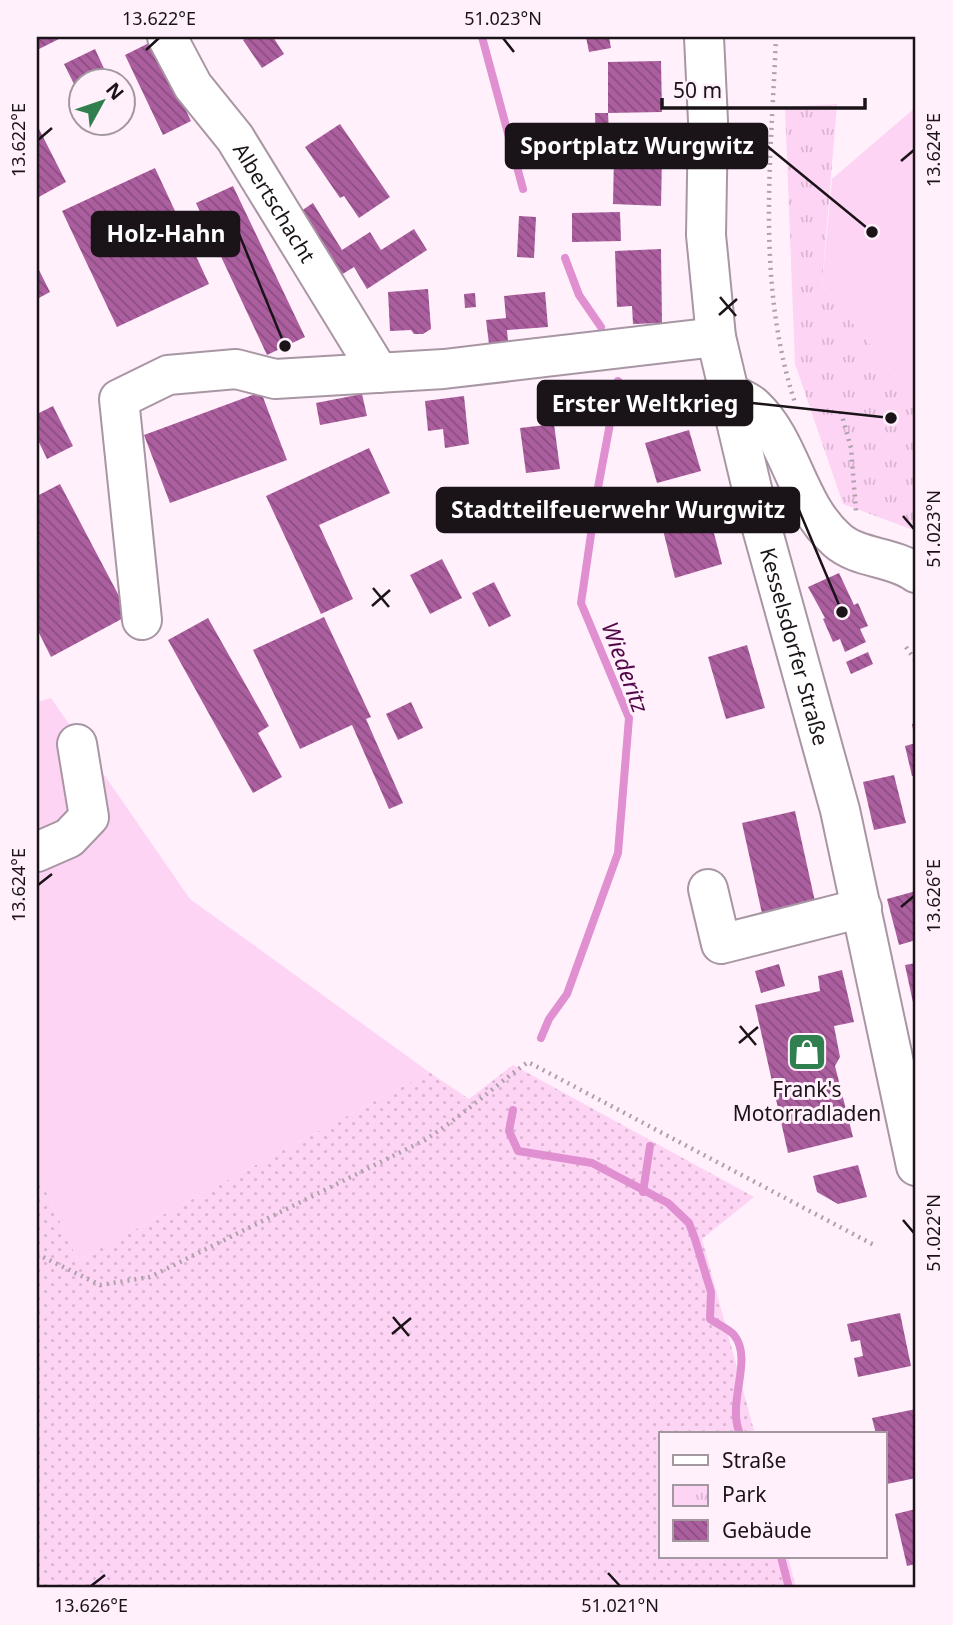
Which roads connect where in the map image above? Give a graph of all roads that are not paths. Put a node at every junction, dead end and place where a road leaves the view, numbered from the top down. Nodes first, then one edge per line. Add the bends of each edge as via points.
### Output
1 (167, 37) edge
2 (704, 37) edge
3 (716, 337) junction
4 (379, 373) junction
5 (731, 394) junction
6 (916, 573) edge
7 (142, 620) dead end
8 (77, 744) dead end
9 (37, 852) edge
10 (708, 889) dead end
11 (862, 908) junction
12 (916, 1166) edge

1 - 4 main road, Albertschacht via 192,86 235,138
2 - 3 main road, Kesselsdorfer Straße via 706,235
3 - 4 main road via 509,363
3 - 5 main road, Kesselsdorfer Straße
4 - 7 main road via 275,379 236,369 169,375 119,399
5 - 6 main road via 753,406 769,425 812,513 838,542 901,562
5 - 11 main road, Kesselsdorfer Straße
8 - 9 main road via 89,817 69,838
10 - 11 main road via 721,944
11 - 12 main road, Kesselsdorfer Straße

